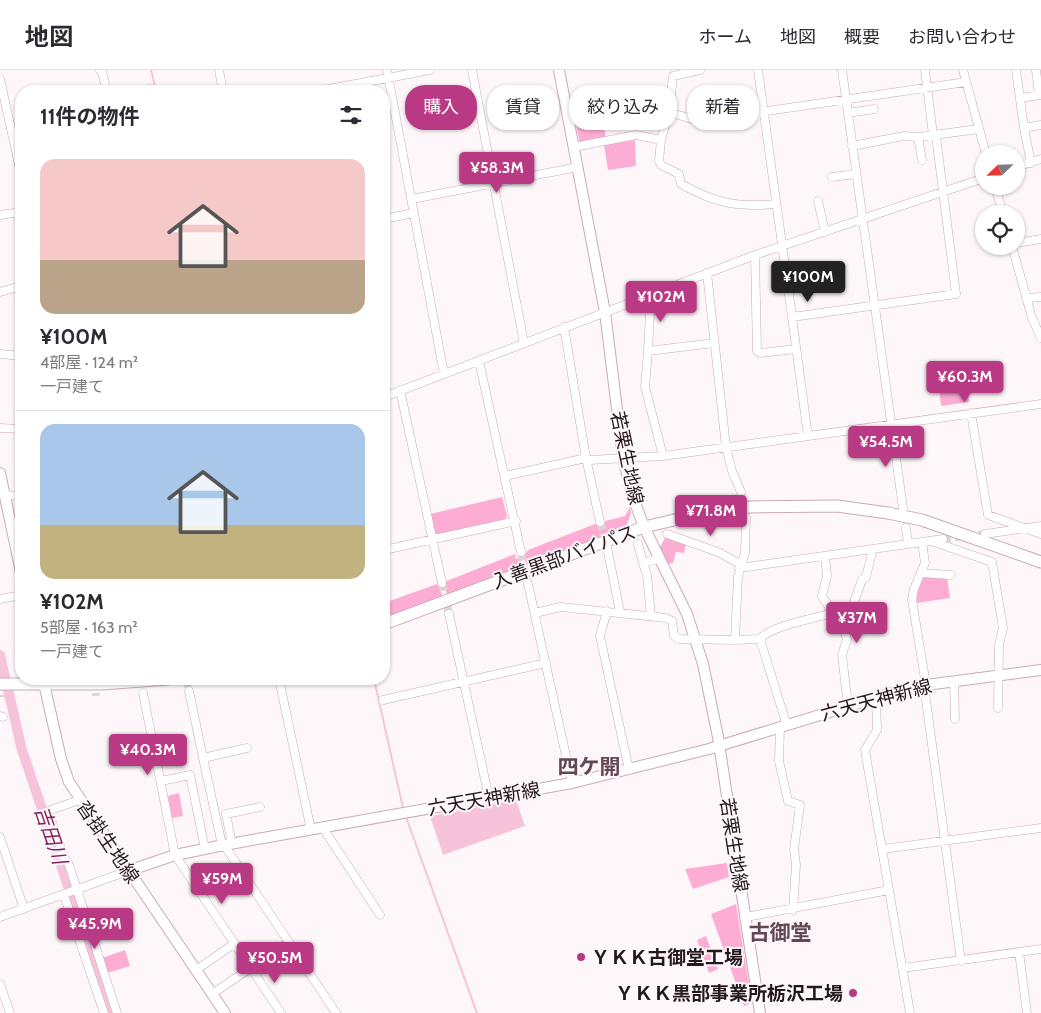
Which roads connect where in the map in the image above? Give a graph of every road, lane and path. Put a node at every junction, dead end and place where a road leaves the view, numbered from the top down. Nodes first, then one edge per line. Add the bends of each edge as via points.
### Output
1 (100, 70) edge
2 (219, 70) edge
3 (430, 70) edge
4 (472, 70) edge
5 (559, 70) edge
6 (700, 70) edge
7 (758, 70) edge
8 (842, 70) edge
9 (925, 70) edge
10 (963, 70) edge
11 (1016, 70) edge
12 (1036, 70) edge
13 (388, 74) edge
14 (0, 79) edge
15 (966, 82) junction
16 (105, 85) edge
17 (222, 85) edge
18 (343, 85) edge
19 (673, 85) edge
20 (928, 88) junction
21 (1040, 95) edge
22 (1021, 98) junction
23 (846, 100) junction
24 (874, 109) dead end
25 (764, 111) junction
26 (848, 113) junction
27 (677, 114) edge
28 (1041, 125) edge
29 (1024, 128) junction
30 (979, 129) junction
31 (664, 130) edge
32 (935, 136) junction
33 (918, 137) junction
34 (661, 140) junction
35 (15, 141) edge
36 (983, 145) edge
37 (852, 146) junction
38 (574, 147) junction
39 (1041, 159) edge
40 (922, 160) dead end
41 (1031, 163) junction
42 (1025, 165) edge
43 (578, 167) junction
44 (856, 174) junction
45 (832, 177) dead end
46 (975, 181) edge
47 (493, 184) junction
48 (942, 192) junction
49 (412, 199) junction
50 (818, 201) dead end
51 (776, 204) junction
52 (15, 213) edge
53 (414, 213) junction
54 (0, 215) edge
55 (390, 218) edge
56 (862, 219) junction
57 (825, 232) junction
58 (1041, 240) edge
59 (1025, 241) edge
60 (783, 246) junction
61 (756, 254) junction
62 (1014, 255) edge
63 (707, 273) junction
64 (15, 288) edge
65 (0, 292) edge
66 (651, 294) junction
67 (1041, 297) edge
68 (1026, 298) junction
69 (875, 306) junction
70 (605, 312) junction
71 (792, 317) junction
72 (564, 327) junction
73 (1041, 338) edge
74 (524, 343) junction
75 (714, 343) junction
76 (796, 349) junction
77 (648, 351) junction
78 (0, 354) edge
79 (15, 355) edge
80 (479, 360) junction
81 (444, 374) junction
82 (400, 390) junction
83 (390, 394) edge
84 (1041, 404) edge
85 (971, 414) junction
86 (892, 425) junction
87 (0, 428) edge
88 (15, 429) edge
89 (808, 436) junction
90 (726, 447) junction
91 (662, 456) junction
92 (586, 458) junction
93 (623, 458) junction
94 (0, 473) edge
95 (505, 476) junction
96 (741, 492) tunnel mouth
97 (5, 495) junction
98 (15, 496) edge
99 (903, 508) dead end
100 (746, 517) tunnel mouth
101 (516, 521) junction
102 (600, 522) tunnel mouth
103 (1041, 526) edge
104 (644, 527) junction
105 (906, 528) dead end
106 (1027, 528) junction
107 (668, 534) dead end
108 (985, 534) tunnel mouth
109 (1041, 534) edge
110 (943, 539) tunnel mouth
111 (432, 540) junction
112 (931, 541) junction
113 (15, 542) edge
114 (922, 542) junction
115 (638, 544) dead end
116 (908, 544) junction
117 (608, 547) tunnel mouth
118 (390, 549) edge
119 (873, 549) junction
120 (522, 552) tunnel mouth
121 (825, 556) junction
122 (659, 559) junction
123 (1041, 562) edge
124 (643, 563) junction
125 (739, 566) junction
126 (921, 573) junction
127 (952, 575) dead end
128 (442, 584) tunnel mouth
129 (528, 584) tunnel mouth
130 (15, 596) edge
131 (0, 599) edge
132 (607, 611) junction
133 (620, 612) junction
134 (836, 612) junction
135 (535, 613) junction
136 (449, 614) tunnel mouth
137 (651, 616) junction
138 (390, 622) edge
139 (696, 639) junction
140 (760, 639) junction
141 (735, 640) junction
142 (546, 663) junction
143 (1041, 670) edge
144 (999, 675) junction
145 (464, 681) junction
146 (954, 681) junction
147 (0, 684) edge
148 (15, 685) edge
149 (45, 685) edge
150 (280, 685) edge
151 (925, 685) junction
152 (188, 691) tunnel mouth
153 (143, 693) dead end
154 (876, 697) junction
155 (383, 700) dead end
156 (848, 706) junction
157 (998, 708) dead end
158 (955, 718) dead end
159 (783, 727) junction
160 (719, 746) junction
161 (247, 748) dead end
162 (203, 758) junction
163 (629, 770) junction
164 (161, 781) junction
165 (572, 783) junction
166 (489, 798) junction
167 (79, 800) junction
168 (260, 807) dead end
169 (323, 828) junction
170 (1041, 828) edge
171 (311, 830) junction
172 (0, 837) edge
173 (946, 841) junction
174 (226, 845) junction
175 (205, 849) junction
176 (882, 849) junction
177 (175, 855) junction
178 (128, 871) junction
179 (888, 890) junction
180 (76, 891) junction
181 (65, 895) junction
182 (24, 909) junction
183 (793, 910) junction
184 (380, 915) dead end
185 (0, 917) edge
186 (746, 917) junction
187 (289, 942) junction
188 (234, 944) junction
189 (1041, 949) edge
190 (1019, 952) junction
191 (961, 961) junction
192 (250, 968) junction
193 (903, 968) junction
194 (196, 970) junction
195 (0, 984) edge
196 (212, 994) junction
197 (10, 1013) edge
198 (104, 1013) edge
199 (117, 1013) edge
200 (225, 1013) edge
201 (281, 1013) edge
202 (336, 1013) edge
203 (760, 1013) edge
204 (910, 1013) edge
205 (1027, 1013) edge

1 - 16 street
2 - 17 street
3 - 13 street
4 - 47 street
5 - 38 main road, 若栗生地線
6 - 19 street via 674,76
7 - 25 street
8 - 23 street
9 - 20 street
10 - 15 street
11 - 22 street
12 - 21 street
13 - 18 street
13 - 49 street
14 - 35 street
15 - 20 street
15 - 30 street
20 - 23 street
20 - 32 street
21 - 22 street
22 - 29 street
23 - 25 street
23 - 26 street
24 - 26 street
25 - 27 street via 698,120
25 - 51 street
26 - 37 street
28 - 29 street
29 - 41 street
30 - 32 street
30 - 36 street
31 - 34 street
32 - 33 street
32 - 48 street
33 - 37 street via 904,136
33 - 40 street
34 - 38 street via 636,135
34 - 51 street via 661,165 679,174 681,184 704,197 743,206
37 - 44 street
38 - 43 main road, 若栗生地線
39 - 41 street
41 - 42 street
43 - 47 street
43 - 70 main road, 若栗生地線
44 - 45 street
44 - 56 street
46 - 48 street
47 - 49 street
47 - 74 street
48 - 56 street
48 - 69 street via 956,294
49 - 53 street
50 - 57 street
51 - 60 street
52 - 54 street
53 - 55 street
53 - 81 street
56 - 57 street
56 - 69 street
57 - 60 street
58 - 59 street
60 - 61 street
60 - 71 street
61 - 63 street
61 - 76 street via 758,351
62 - 68 street
63 - 66 street
63 - 75 street
64 - 65 street
66 - 70 street
66 - 77 street
67 - 68 street
68 - 73 street
69 - 71 street
69 - 86 street
70 - 72 street
70 - 93 main road, 若栗生地線
71 - 76 street
72 - 74 street
72 - 92 street
74 - 80 street
75 - 77 street
75 - 90 street
76 - 89 street
77 - 91 street via 645,387
78 - 79 street
80 - 81 street
80 - 95 street
81 - 82 street
82 - 83 street
82 - 111 street
84 - 85 street
85 - 86 street
85 - 106 street via 988,515
86 - 89 street
86 - 99 street
87 - 88 street
89 - 90 street
90 - 91 street
90 - 96 street
91 - 93 street
92 - 93 street
92 - 95 street
92 - 102 street
93 - 104 main road, 若栗生地線
94 - 97 main road
95 - 101 street
97 - 98 street
97 - 113 main road
100 - 125 street via 745,553
101 - 111 street
101 - 120 street
103 - 106 street
104 - 122 main road, 若栗生地線
104 - 123 highway, 入善黒部バイパス via 750,507 838,506 922,520
104 - 138 highway, 入善黒部バイパス
105 - 116 street
106 - 108 street
106 - 109 street
107 - 125 street via 712,550
110 - 112 street
111 - 118 street
111 - 128 street
112 - 114 street
112 - 144 street via 992,562 1003,628 999,645
114 - 116 street
114 - 126 street via 925,563
115 - 124 street
116 - 119 street
117 - 133 street
119 - 121 street
119 - 134 street via 866,577 853,605
121 - 125 street
121 - 134 street via 827,576 822,596
122 - 124 street
122 - 139 main road, 若栗生地線
124 - 137 street
125 - 141 street
126 - 127 street
126 - 151 street via 912,600
129 - 135 street
130 - 131 street
132 - 133 street
132 - 135 street via 561,606
132 - 163 street via 600,636
133 - 137 street
134 - 140 street via 763,634
134 - 156 street via 846,639 842,655
135 - 142 street
136 - 145 street
137 - 139 street via 672,621 674,636 679,639
139 - 141 street
139 - 160 main road, 若栗生地線
140 - 141 street
140 - 159 street
142 - 145 street
142 - 165 street
143 - 144 main road, 六天天神新線
144 - 146 main road, 六天天神新線
144 - 157 street
145 - 155 street
145 - 166 street
146 - 151 main road, 六天天神新線
146 - 158 street
147 - 148 highway
149 - 167 main road, 沓掛生地線 via 61,759
150 - 171 street
151 - 154 main road, 六天天神新線
151 - 173 street
152 - 162 street
153 - 164 street
154 - 156 main road, 六天天神新線
154 - 176 street via 877,730 865,750
156 - 159 main road, 六天天神新線
159 - 160 main road, 六天天神新線
159 - 183 street via 780,761 788,801 800,805 794,849
160 - 163 main road, 六天天神新線
160 - 186 main road, 若栗生地線
161 - 162 street
162 - 174 street
163 - 165 main road, 六天天神新線
164 - 175 street via 190,776
164 - 177 street
165 - 166 main road, 六天天神新線
166 - 169 main road, 六天天神新線
167 - 178 main road, 沓掛生地線
167 - 180 street via 48,811
168 - 174 street via 226,814
169 - 171 main road, 六天天神新線
169 - 184 street
170 - 173 street
171 - 174 main road, 六天天神新線
172 - 182 street
173 - 176 street
173 - 191 street
174 - 175 main road, 六天天神新線
174 - 187 street
175 - 177 main road, 六天天神新線
176 - 179 street
177 - 178 main road, 六天天神新線
177 - 188 street
178 - 180 street
178 - 194 main road, 沓掛生地線
179 - 183 street
179 - 193 street
180 - 181 street
180 - 199 street
181 - 182 street
181 - 198 street
182 - 185 street
183 - 186 street
186 - 203 main road, 若栗生地線
187 - 192 street
187 - 202 street
188 - 192 street
188 - 194 street
189 - 190 street
190 - 191 street
190 - 205 street
191 - 193 street
192 - 196 street
192 - 201 street
193 - 204 street
194 - 196 main road, 沓掛生地線
195 - 197 street
196 - 200 main road, 沓掛生地線

